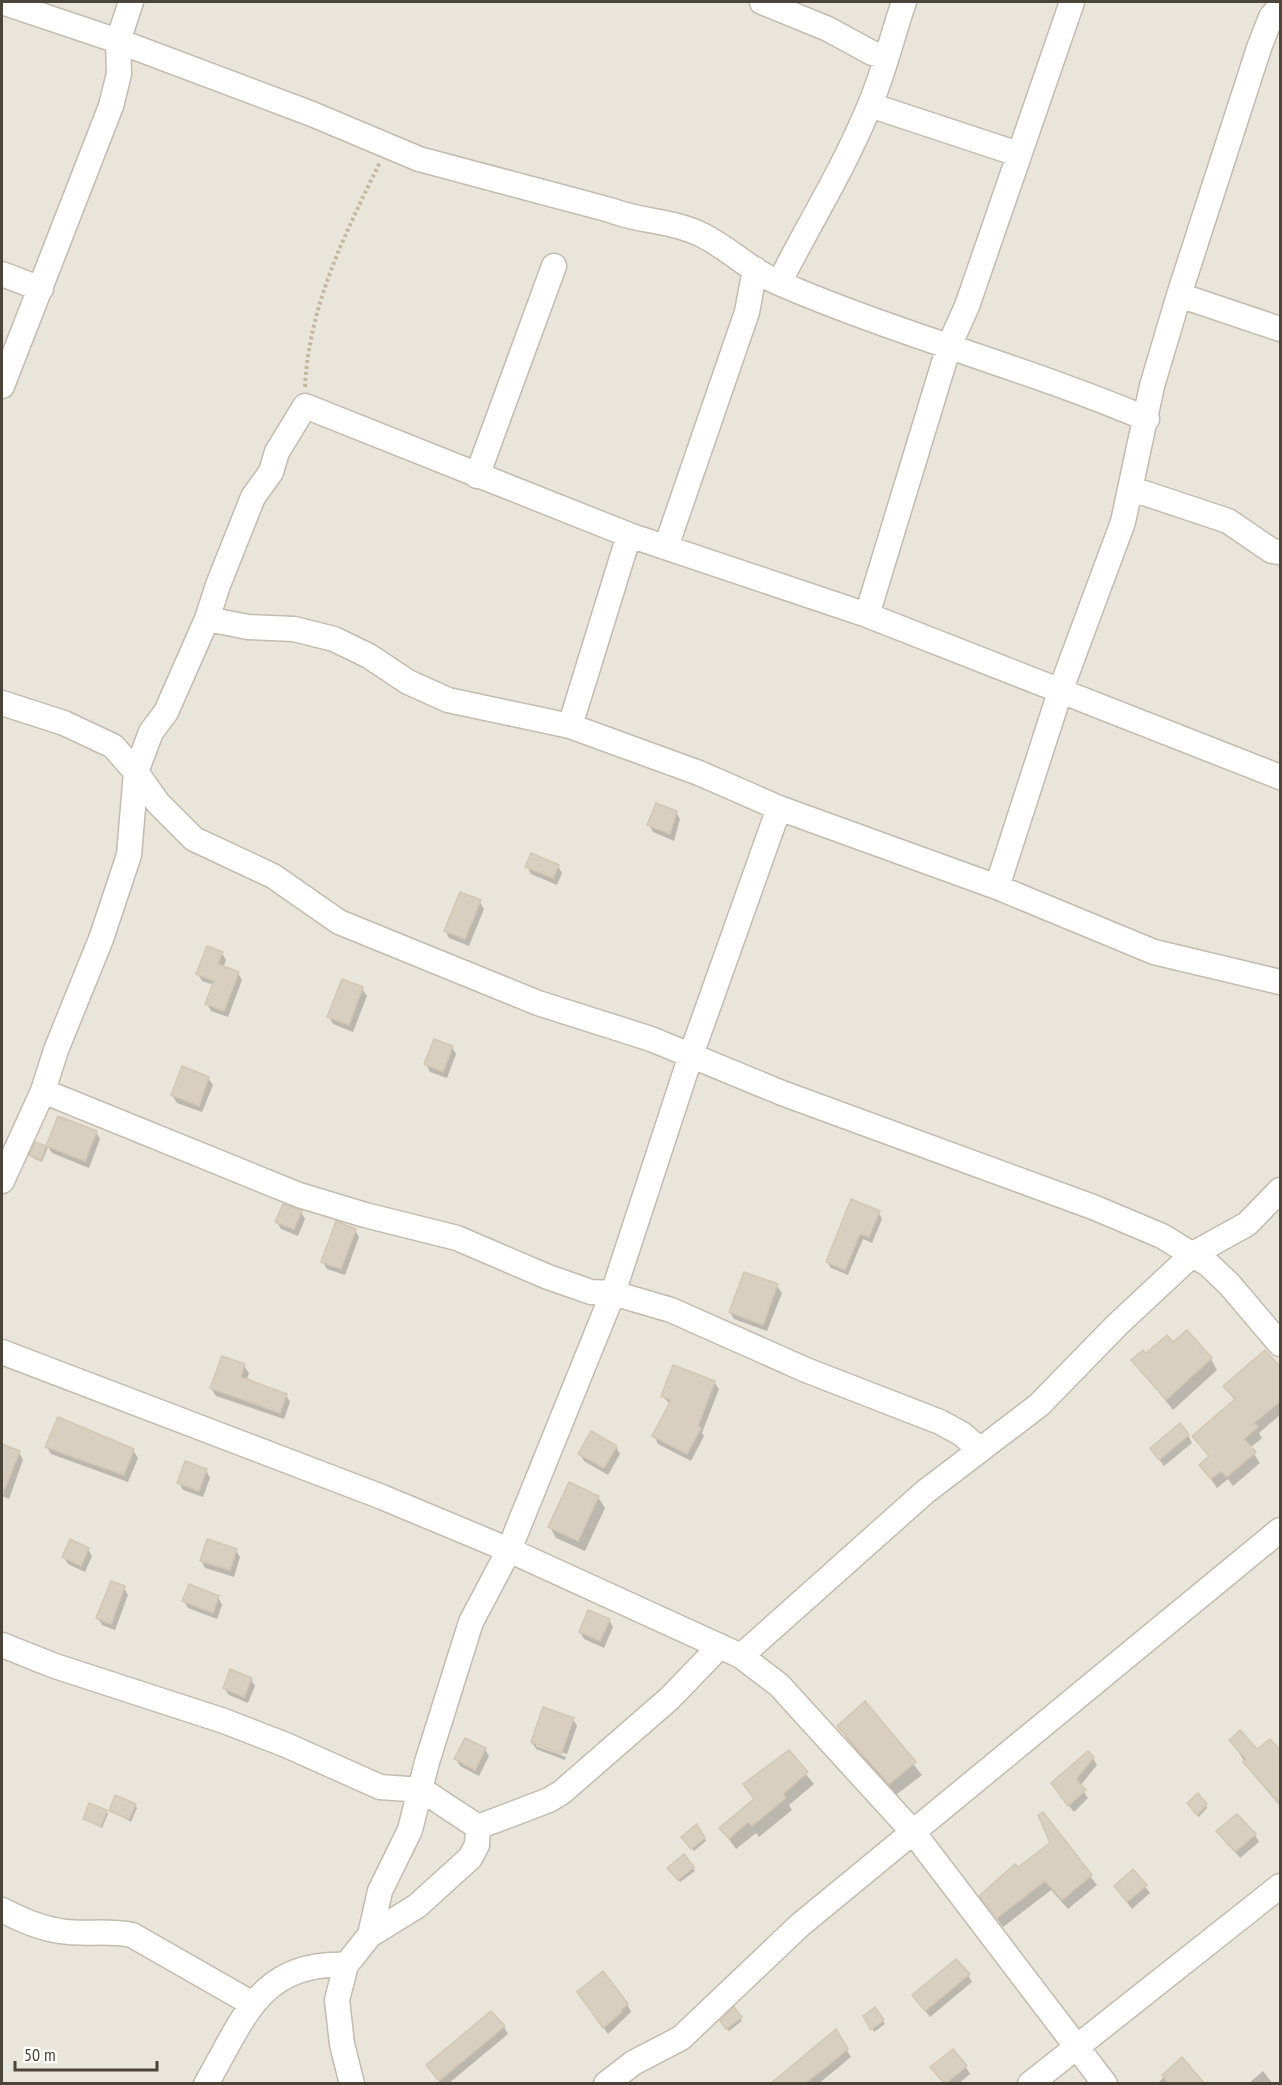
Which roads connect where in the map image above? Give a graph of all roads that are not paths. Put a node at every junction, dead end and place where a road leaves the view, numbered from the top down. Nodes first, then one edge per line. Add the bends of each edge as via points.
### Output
1 (2, 2) edge
2 (131, 2) edge
3 (762, 2) edge
4 (904, 2) edge
5 (1072, 2) edge
6 (1281, 7) edge
7 (118, 41) junction
8 (886, 56) junction
9 (870, 105) junction
10 (1018, 154) junction
11 (554, 266) dead end
12 (755, 269) junction
13 (2, 274) edge
14 (779, 284) junction
15 (41, 289) junction
16 (1179, 295) junction
17 (1281, 329) edge
18 (949, 346) junction
19 (2, 386) edge
20 (1147, 419) junction
21 (477, 476) junction
22 (1132, 489) junction
23 (628, 535) junction
24 (666, 547) junction
25 (1281, 552) edge
26 (867, 615) junction
27 (207, 619) junction
28 (1060, 689) junction
29 (2, 703) edge
30 (570, 726) junction
31 (136, 772) junction
32 (1281, 777) edge
33 (779, 807) junction
34 (997, 887) junction
35 (1281, 982) edge
36 (691, 1055) junction
37 (43, 1091) junction
38 (2, 1181) edge
39 (1281, 1190) edge
40 (1193, 1254) junction
41 (613, 1293) junction
42 (1281, 1344) edge
43 (2, 1352) edge
44 (980, 1450) junction
45 (1281, 1530) edge
46 (509, 1550) junction
47 (2, 1645) edge
48 (730, 1651) junction
49 (422, 1790) junction
50 (478, 1827) junction
51 (913, 1832) junction
52 (1281, 1886) edge
53 (2, 1910) edge
54 (370, 1935) junction
55 (346, 1965) junction
56 (251, 2003) junction
57 (1076, 2046) junction
58 (206, 2084) edge
59 (352, 2084) edge
60 (606, 2084) edge
61 (1030, 2084) edge
62 (1105, 2084) edge

1 - 7 street
2 - 7 street
3 - 8 street
4 - 8 street
5 - 10 street
6 - 16 street via 1271,17 1259,48
7 - 12 street via 418,159 610,210 630,219 658,220 701,234
7 - 15 street via 118,74 111,106
8 - 9 street
9 - 10 street
9 - 14 street via 837,178
10 - 18 street via 967,306
11 - 21 street
12 - 14 street
12 - 24 street via 747,312
13 - 15 street
14 - 18 street
15 - 19 street
16 - 17 street
16 - 20 street via 1152,386
18 - 20 street
18 - 26 street
20 - 22 street
21 - 23 street
21 - 27 street via 304,406 253,497
22 - 25 street via 1228,521 1272,551
22 - 28 street
23 - 24 street
23 - 30 street
24 - 26 street
26 - 28 street
27 - 30 street via 248,627 294,629 334,639 408,682 448,700
27 - 31 street via 166,712 151,732
28 - 32 street
28 - 34 street
29 - 31 street via 64,723 113,746
30 - 33 street
31 - 36 street via 158,803 194,839 273,876 339,922 537,1003
31 - 37 street via 129,855
33 - 34 street
33 - 36 street
34 - 35 street via 1154,952
36 - 40 street via 782,1093 1093,1208 1162,1236
36 - 41 street
37 - 38 street
37 - 41 street via 299,1195 458,1238 548,1277 591,1292
39 - 40 street via 1247,1224
40 - 42 street via 1229,1284
40 - 44 street via 1039,1405
41 - 44 street via 671,1310 806,1370 940,1422
41 - 46 street
43 - 46 street via 296,1463
44 - 48 street
45 - 51 street
46 - 48 street
46 - 49 street via 471,1622 427,1762
47 - 49 street via 224,1721 380,1787
48 - 50 street via 562,1792 534,1807
48 - 51 street via 779,1685
49 - 50 street
49 - 54 street via 410,1830 381,1891
50 - 54 street via 477,1845 470,1858 417,1906
51 - 57 street
51 - 60 street via 800,1925 681,2038 633,2063
52 - 57 street
53 - 56 street via 33,1925 61,1932 114,1931 132,1935
54 - 55 street
55 - 56 street via 321,1964 294,1972
55 - 59 street via 337,2000
56 - 58 street
57 - 61 street
57 - 62 street

